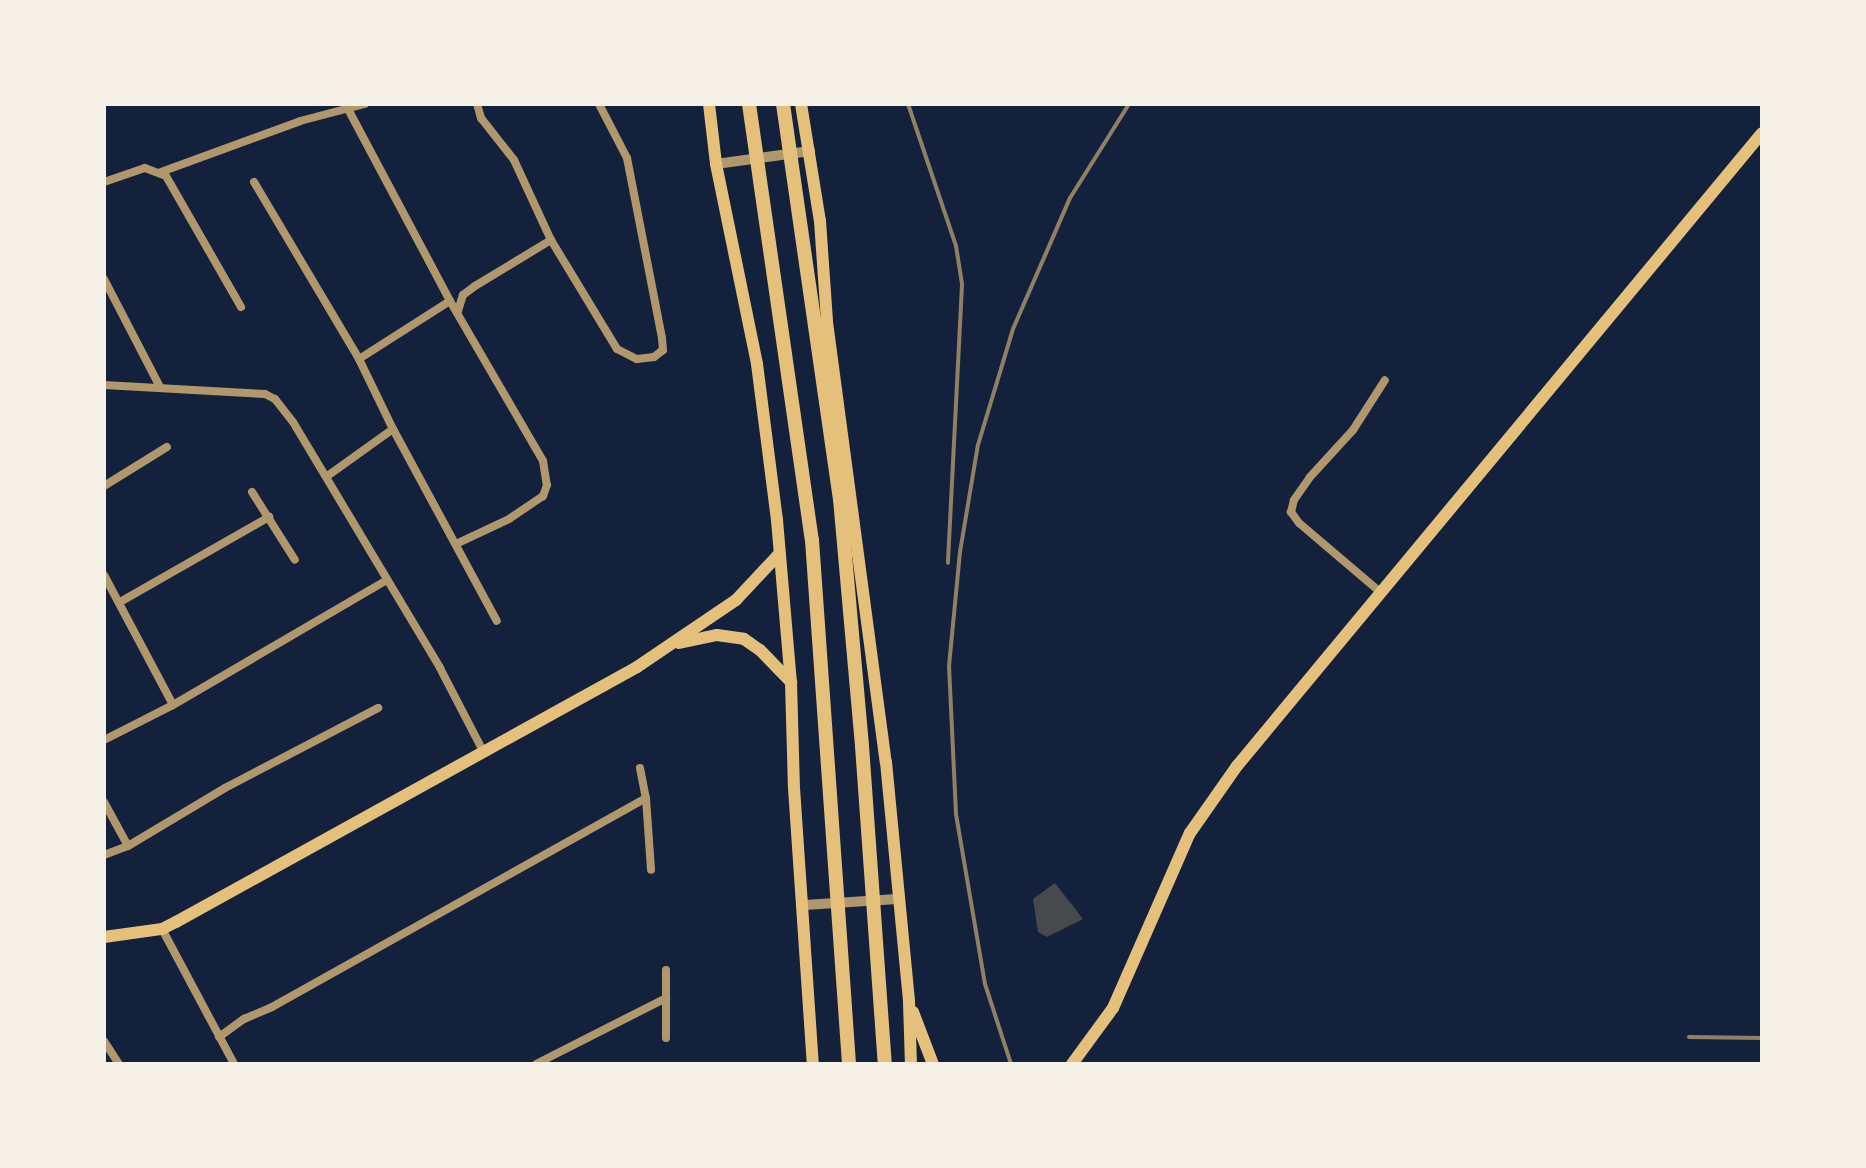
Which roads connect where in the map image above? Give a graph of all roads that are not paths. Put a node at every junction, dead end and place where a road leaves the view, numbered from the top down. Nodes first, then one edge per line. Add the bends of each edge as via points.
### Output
1 (365, 104) edge
2 (477, 104) edge
3 (599, 104) edge
4 (709, 104) edge
5 (749, 104) edge
6 (783, 104) edge
7 (801, 104) edge
8 (348, 109) junction
9 (1762, 133) edge
10 (810, 151) junction
11 (716, 164) junction
12 (161, 172) junction
13 (104, 182) edge
14 (254, 182) dead end
15 (551, 240) junction
16 (104, 279) edge
17 (107, 292) edge
18 (450, 301) junction
19 (241, 307) dead end
20 (458, 311) junction
21 (359, 359) junction
22 (1385, 380) dead end
23 (104, 385) edge
24 (159, 385) junction
25 (393, 429) junction
26 (167, 447) dead end
27 (326, 477) junction
28 (104, 486) edge
29 (252, 492) dead end
30 (269, 517) junction
31 (456, 544) junction
32 (780, 553) junction
33 (295, 560) dead end
34 (104, 575) edge
35 (387, 580) junction
36 (1379, 591) junction
37 (120, 602) junction
38 (497, 621) dead end
39 (676, 643) junction
40 (791, 682) junction
41 (173, 705) junction
42 (378, 708) dead end
43 (104, 740) edge
44 (484, 753) junction
45 (640, 768) dead end
46 (646, 798) junction
47 (104, 802) edge
48 (128, 846) junction
49 (104, 855) edge
50 (651, 870) dead end
51 (897, 899) junction
52 (805, 905) junction
53 (162, 929) junction
54 (104, 937) edge
55 (666, 970) dead end
56 (666, 998) junction
57 (909, 1002) junction
58 (219, 1037) junction
59 (666, 1038) dead end
60 (104, 1041) edge
61 (119, 1064) edge
62 (234, 1064) edge
63 (536, 1064) edge
64 (813, 1064) edge
65 (849, 1064) edge
66 (885, 1064) edge
67 (911, 1064) edge
68 (933, 1064) edge
69 (1072, 1064) edge

1 - 8 street
2 - 15 street via 481,118 514,160
3 - 15 street via 627,158 663,350 637,359 617,349
4 - 11 main road
5 - 65 main road via 812,540
6 - 66 main road via 842,514
7 - 10 main road
8 - 12 street
8 - 18 street
9 - 36 main road
10 - 11 street
10 - 51 main road via 827,322 886,762
11 - 32 main road via 757,364
12 - 13 street via 145,168
12 - 19 street
14 - 21 street
15 - 20 street via 463,295
16 - 17 street
17 - 24 street
18 - 20 street
18 - 21 street
20 - 31 street via 529,431 547,485 530,506
21 - 25 street
22 - 36 street via 1353,430 1310,477 1291,512
23 - 24 street
24 - 27 street via 275,399
25 - 27 street
25 - 31 street
26 - 28 street
27 - 35 street
29 - 30 street
30 - 33 street
30 - 37 street
31 - 38 street
32 - 39 main road via 736,600
32 - 40 main road
34 - 37 street
35 - 41 street
35 - 44 street
36 - 69 main road via 1237,766 1190,833 1113,1008
37 - 41 street
39 - 40 main road via 717,635 744,639
39 - 44 main road
40 - 52 main road
41 - 43 street
42 - 48 street
44 - 53 main road
45 - 46 street
46 - 50 street
46 - 58 street
47 - 48 street
48 - 49 street
51 - 52 street
51 - 57 main road
52 - 64 main road
53 - 54 main road
53 - 58 street
55 - 56 street
56 - 59 street
56 - 63 street
57 - 67 main road
57 - 68 main road
58 - 62 street
60 - 61 street

